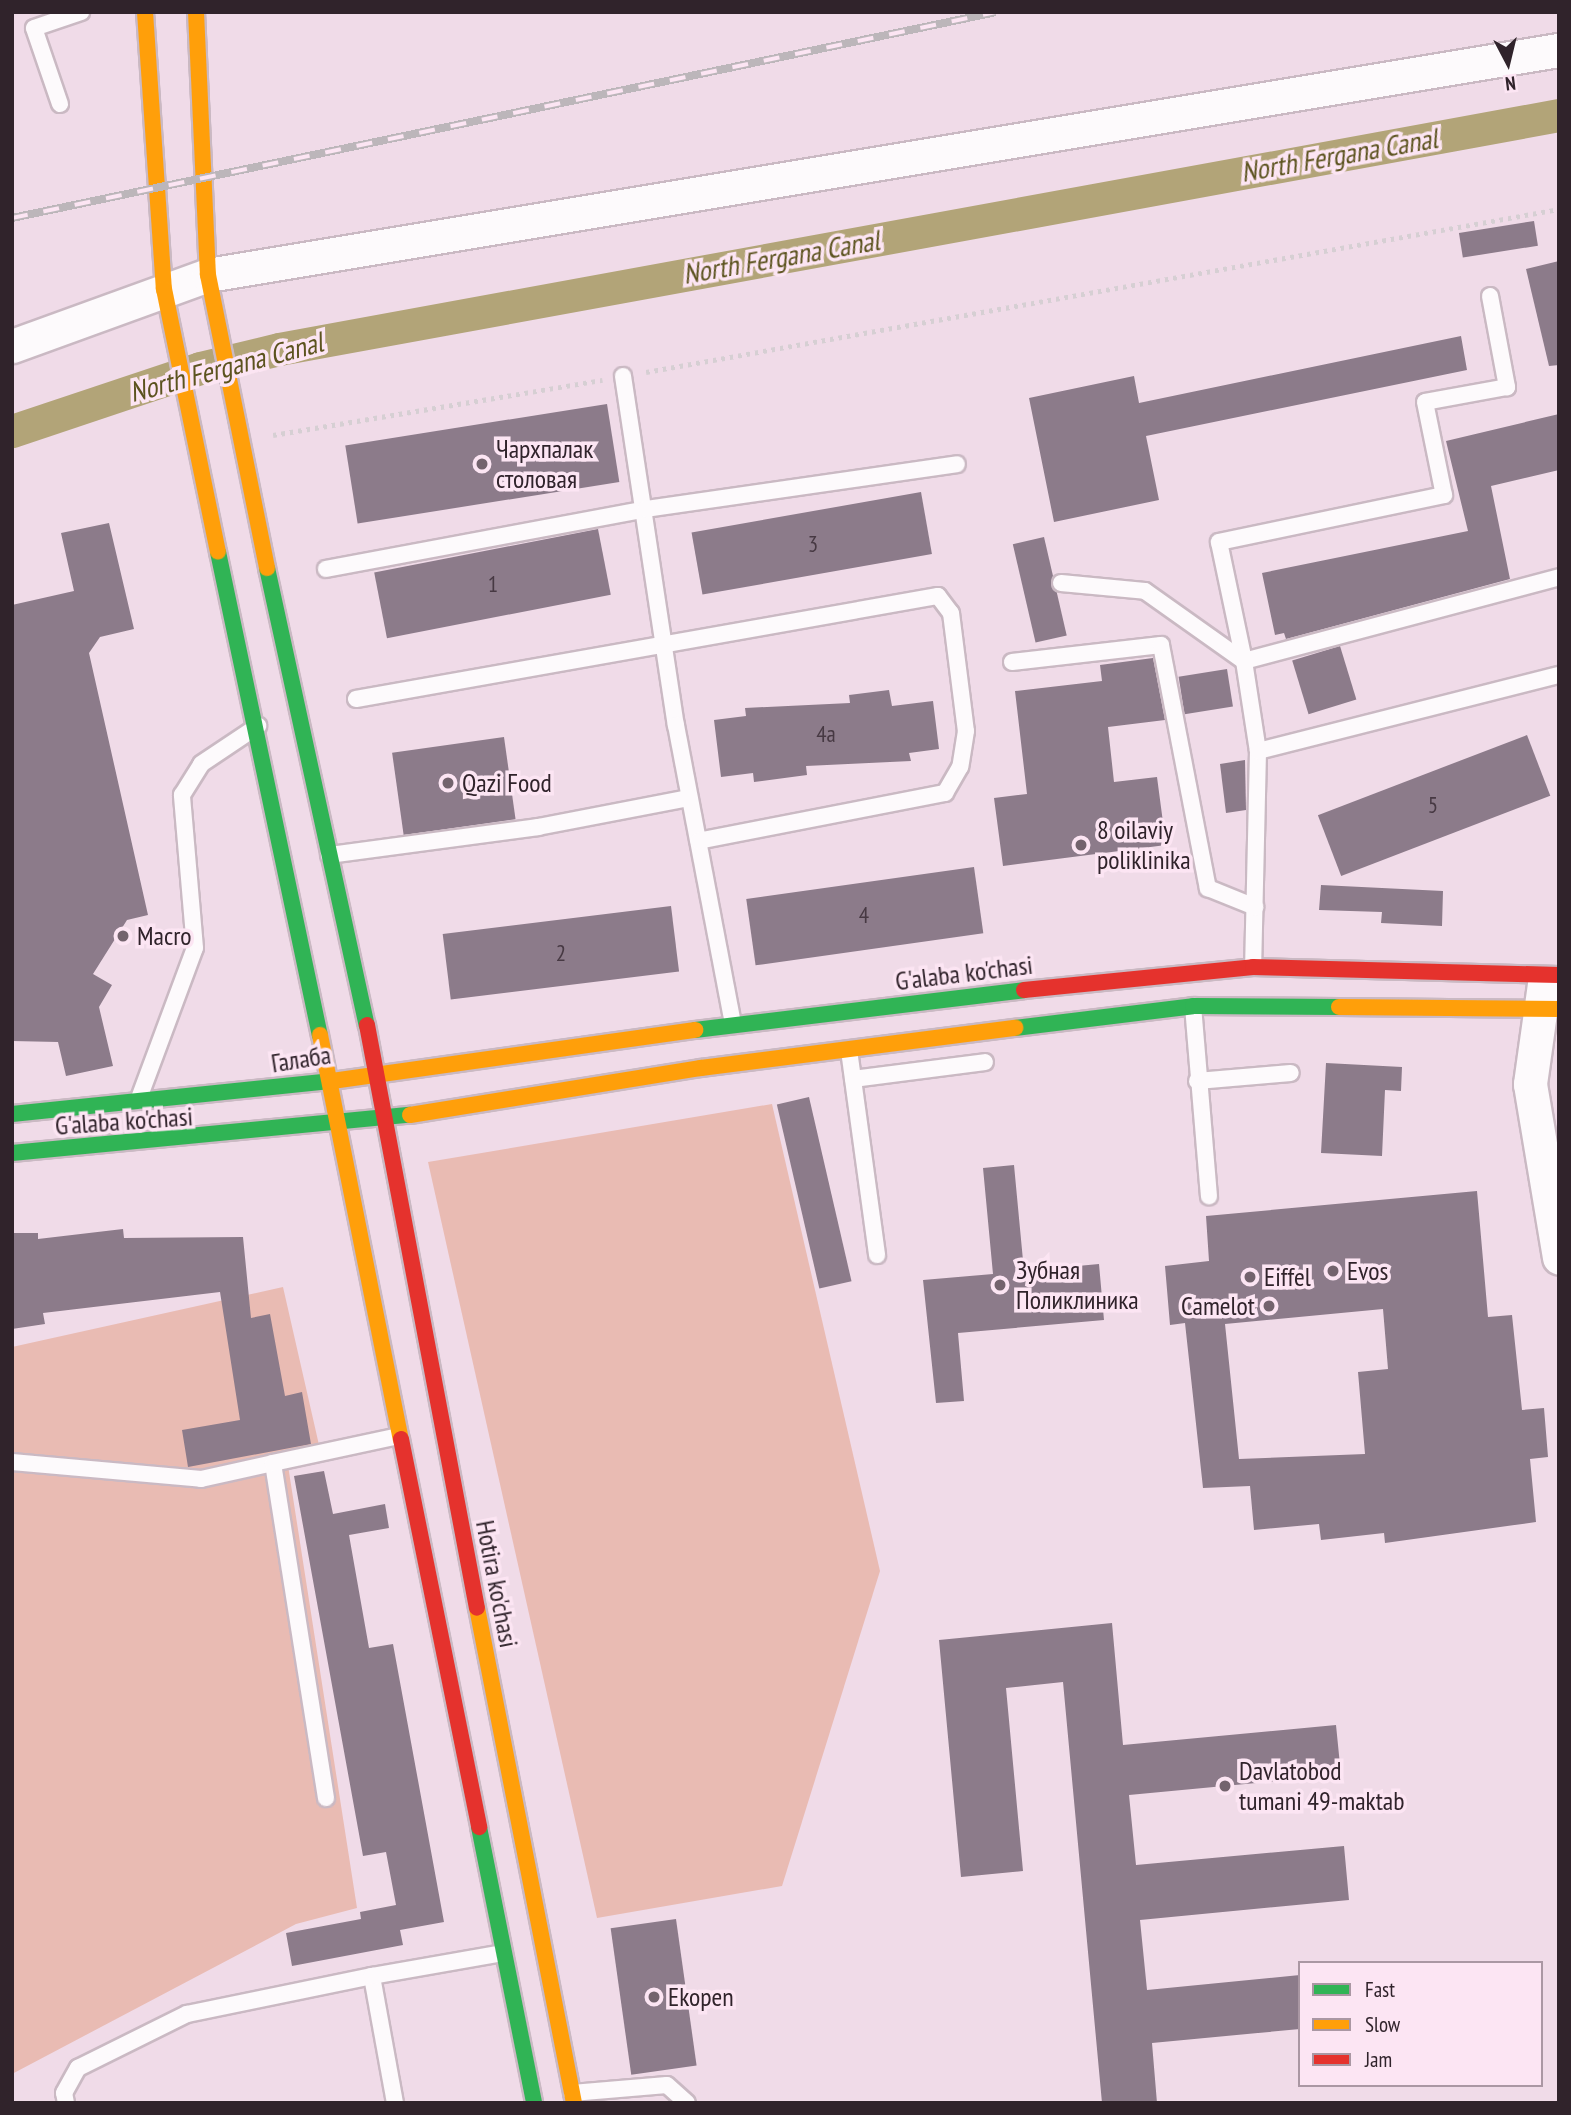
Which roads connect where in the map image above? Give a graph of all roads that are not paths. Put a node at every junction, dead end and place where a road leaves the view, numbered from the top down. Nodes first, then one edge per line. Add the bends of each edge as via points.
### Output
1 (81, 12) edge
2 (145, 12) edge
3 (195, 12) edge
4 (215, 12) edge
5 (1559, 50) edge
6 (197, 59) junction
7 (60, 104) dead end
8 (208, 275) junction
9 (164, 289) junction
10 (1490, 296) dead end
11 (12, 346) edge
12 (623, 376) road end
13 (957, 464) dead end
14 (646, 509) junction
15 (326, 569) dead end
16 (1559, 578) edge
17 (1061, 583) dead end
18 (666, 644) junction
19 (1244, 660) junction
20 (1012, 662) dead end
21 (1559, 675) edge
22 (356, 699) dead end
23 (257, 726) junction
24 (1258, 751) junction
25 (689, 798) junction
26 (699, 841) junction
27 (329, 855) junction
28 (1255, 906) junction
29 (1253, 967) junction
30 (1552, 974) edge
31 (1193, 1006) junction
32 (1549, 1009) edge
33 (733, 1025) junction
34 (849, 1048) junction
35 (985, 1062) dead end
36 (378, 1073) junction
37 (1291, 1073) dead end
38 (853, 1079) junction
39 (327, 1080) junction
40 (1197, 1081) junction
41 (232, 1095) joint
42 (136, 1105) junction
43 (12, 1114) edge
44 (384, 1118) junction
45 (335, 1127) junction
46 (12, 1153) edge
47 (1209, 1195) dead end
48 (877, 1255) dead end
49 (1559, 1258) edge
50 (399, 1436) junction
51 (12, 1462) edge
52 (273, 1463) junction
53 (326, 1798) dead end
54 (503, 1954) junction
55 (372, 1976) junction
56 (573, 2098) edge
57 (66, 2103) edge
58 (395, 2103) edge
59 (534, 2103) edge
60 (687, 2103) edge

1 - 7 lane via 34,28
2 - 9 main road
3 - 6 main road, Hotira ko'chasi
4 - 6 main road
5 - 8 street
6 - 8 main road, Hotira ko'chasi
8 - 9 street
8 - 27 main road, Hotira ko'chasi via 236,429
9 - 11 street
9 - 23 main road
10 - 19 lane via 1507,387 1425,402 1444,495 1219,542
12 - 14 lane
13 - 14 lane
14 - 15 lane
14 - 18 lane
16 - 19 lane
17 - 19 lane via 1144,592
18 - 22 lane
18 - 25 lane
18 - 26 lane via 938,596 951,613 958,648 965,731 960,767 945,793
19 - 24 lane
20 - 28 lane via 1161,645 1208,888
21 - 24 lane
23 - 39 main road
23 - 42 lane via 201,764 182,795 195,948
24 - 28 lane
25 - 26 lane
25 - 27 lane via 538,827
26 - 33 lane
27 - 36 main road, Hotira ko'chasi
28 - 29 lane
29 - 30 main road, G'alaba ko'chasi
29 - 33 main road, G'alaba ko'chasi
30 - 32 street
31 - 32 main road
31 - 34 main road
31 - 40 lane
32 - 49 street via 1530,1084
33 - 36 main road, G'alaba ko'chasi
34 - 38 lane
34 - 44 main road
35 - 38 lane
36 - 39 main road, Галаба
36 - 44 main road, Hotira ko'chasi
37 - 40 lane
38 - 48 lane
39 - 41 main road, Галаба
39 - 45 main road
40 - 47 lane
41 - 42 main road, G'alaba ko'chasi
42 - 43 main road, G'alaba ko'chasi
44 - 45 main road
44 - 56 main road, Hotira ko'chasi
45 - 46 main road, G'alaba ko'chasi
45 - 50 main road
50 - 52 lane
50 - 54 main road
51 - 52 lane via 201,1479
52 - 53 lane
54 - 55 lane
54 - 59 main road
55 - 57 lane via 187,2014 78,2068 64,2093
55 - 58 lane
56 - 60 lane via 667,2085

